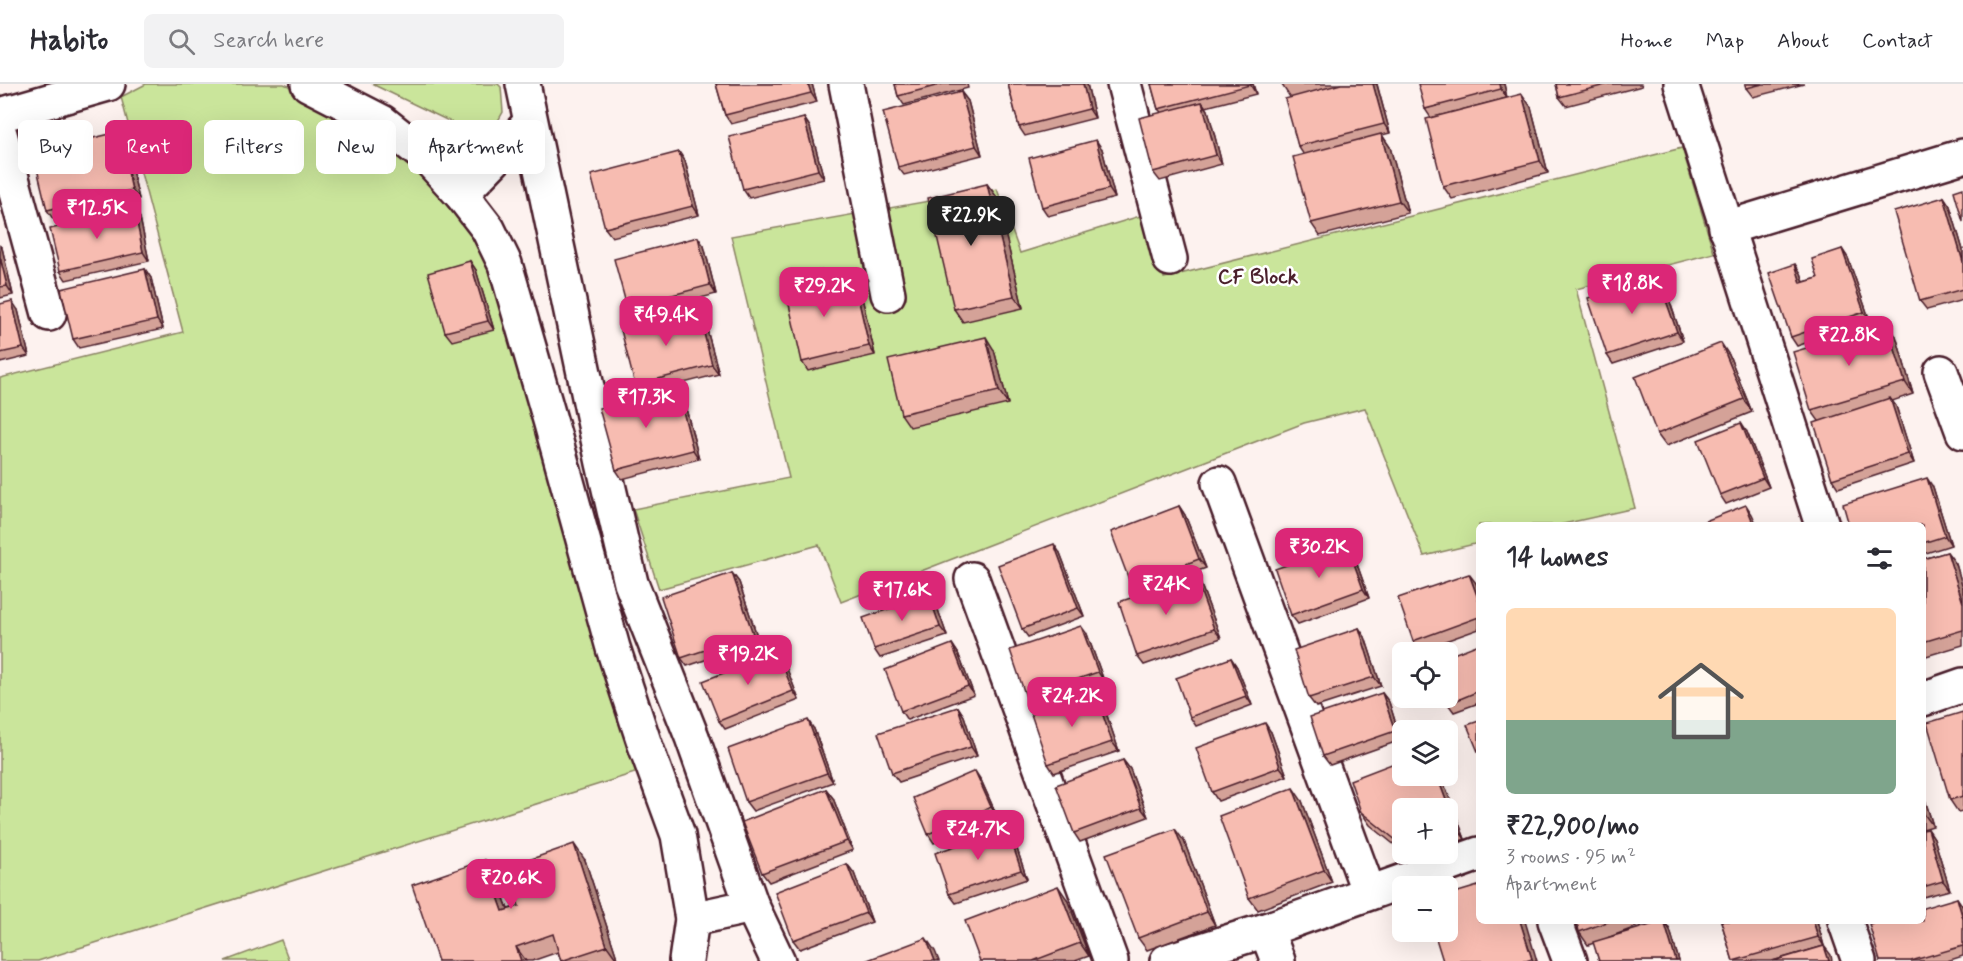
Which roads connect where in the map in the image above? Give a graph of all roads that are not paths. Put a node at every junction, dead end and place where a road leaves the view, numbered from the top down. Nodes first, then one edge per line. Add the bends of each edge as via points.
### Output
1 (108, 84) edge
2 (308, 84) edge
3 (523, 84) edge
4 (846, 84) edge
5 (1124, 84) edge
6 (1681, 84) edge
7 (0, 115) edge
8 (529, 120) edge
9 (0, 134) edge
10 (1963, 156) edge
11 (480, 174) edge
12 (541, 174) edge
13 (461, 194) junction
14 (1726, 228) junction
15 (1170, 259) dead end
16 (888, 294) dead end
17 (49, 314) dead end
18 (1941, 372) dead end
19 (1963, 432) edge
20 (1220, 483) dead end
21 (1821, 522) edge
22 (972, 579) dead end
23 (1963, 685) edge
24 (1926, 698) edge
25 (1476, 855) edge
26 (1369, 893) junction
27 (752, 906) junction
28 (693, 919) junction
29 (1556, 924) edge
30 (1846, 924) edge
31 (1266, 930) junction
32 (686, 961) edge
33 (778, 961) edge
34 (1111, 961) edge
35 (1167, 961) edge
36 (1278, 961) edge
37 (1570, 961) edge
38 (1859, 961) edge

1 - 7 street
2 - 13 street via 382,122 429,159
3 - 8 street
4 - 16 street
5 - 15 street
6 - 14 street
9 - 17 street
10 - 14 street
11 - 13 street
12 - 27 street via 632,583
13 - 28 street via 488,230 505,264 612,648 678,835
14 - 21 street
18 - 19 street
20 - 26 street
22 - 34 street
23 - 24 street
25 - 26 street
26 - 31 street
27 - 28 street
27 - 33 street
28 - 32 street
29 - 37 street
30 - 38 street
31 - 35 street
31 - 36 street

